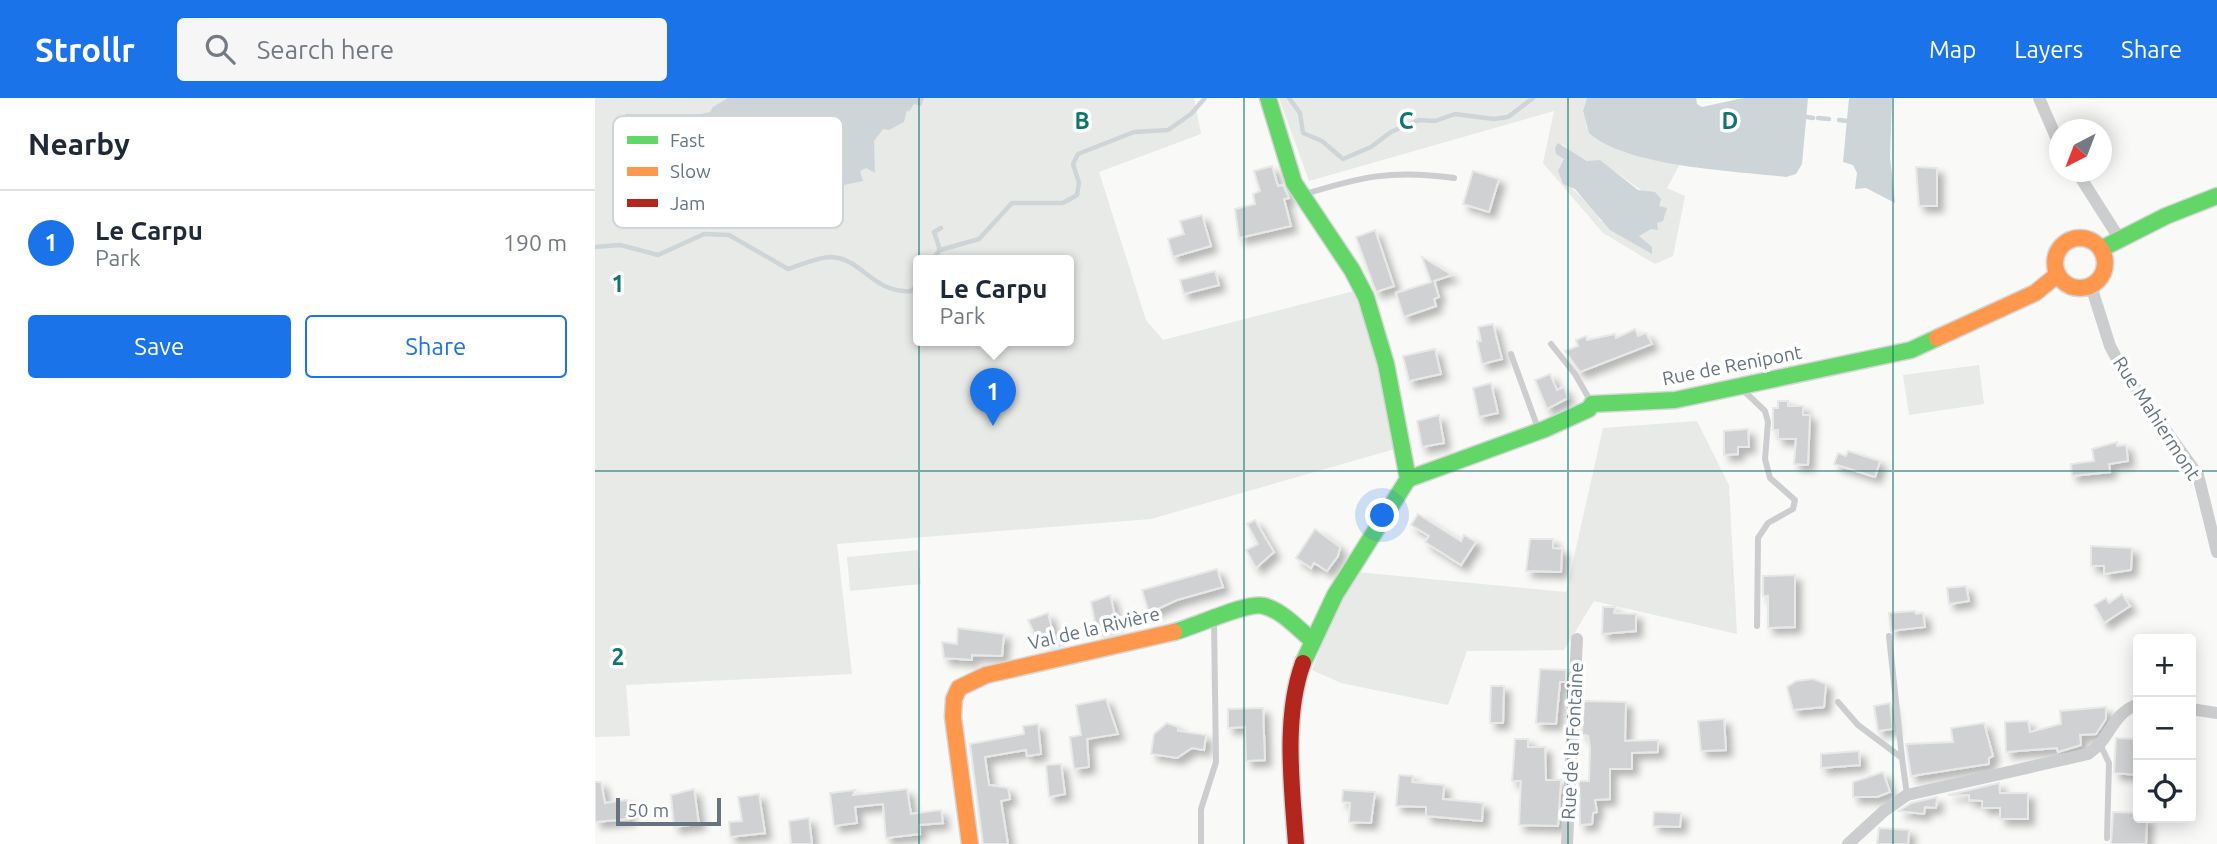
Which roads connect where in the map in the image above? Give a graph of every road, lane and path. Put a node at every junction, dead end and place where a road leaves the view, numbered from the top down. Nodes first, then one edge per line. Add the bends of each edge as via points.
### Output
1 (1268, 98) edge
2 (2039, 98) edge
3 (2049, 120) edge
4 (1454, 178) dead end
5 (2083, 182) edge
6 (1301, 195) junction
7 (2217, 196) edge
8 (2119, 238) junction
9 (2101, 248) junction
10 (2057, 275) junction
11 (2091, 286) junction
12 (1551, 344) dead end
13 (1511, 354) dead end
14 (1740, 385) junction
15 (1592, 404) junction
16 (1539, 433) junction
17 (1408, 479) junction
18 (2217, 552) edge
19 (1214, 619) junction
20 (1757, 626) dead end
21 (1889, 636) dead end
22 (1577, 639) dead end
23 (1313, 641) junction
24 (1838, 702) dead end
25 (2133, 707) edge
26 (2196, 710) edge
27 (2217, 713) edge
28 (2100, 744) junction
29 (1902, 758) junction
30 (1907, 796) junction
31 (2107, 838) dead end
32 (970, 844) edge
33 (1201, 844) edge
34 (1296, 844) edge
35 (1567, 844) edge
36 (1849, 844) edge

1 - 6 street
2 - 3 street
4 - 6 lane via 1385,173 1348,179
5 - 8 street
6 - 17 street via 1335,241 1366,297 1385,362
7 - 8 street
8 - 9 street
9 - 10 street via 2079,238 2063,244 2055,258
9 - 11 street via 2104,270
10 - 11 street via 2072,287
10 - 14 street, Rue de Renipont via 2035,293 1911,350
11 - 18 street, Rue Mahiermont via 2110,346 2125,374 2197,475
12 - 15 lane
13 - 16 lane
14 - 15 street, Rue de Renipont via 1675,400
14 - 20 lane via 1765,411 1765,459 1770,478 1795,500 1793,509 1768,523 1758,538
15 - 16 street, Rue de Renipont
16 - 17 street, Rue de Renipont via 1431,467
17 - 23 street
19 - 23 street, Val de la Rivière via 1240,607 1262,605 1278,612
19 - 32 street, Val de la Rivière via 961,684 953,697
19 - 33 lane via 1216,762 1201,809
21 - 29 lane
22 - 35 street, Rue de la Fontaine
23 - 34 street via 1301,670 1295,719 1292,791
24 - 29 lane via 1858,725
25 - 28 street via 2116,717
26 - 27 street
28 - 30 street via 2078,757
28 - 31 lane via 2109,763
29 - 30 lane
30 - 36 street

